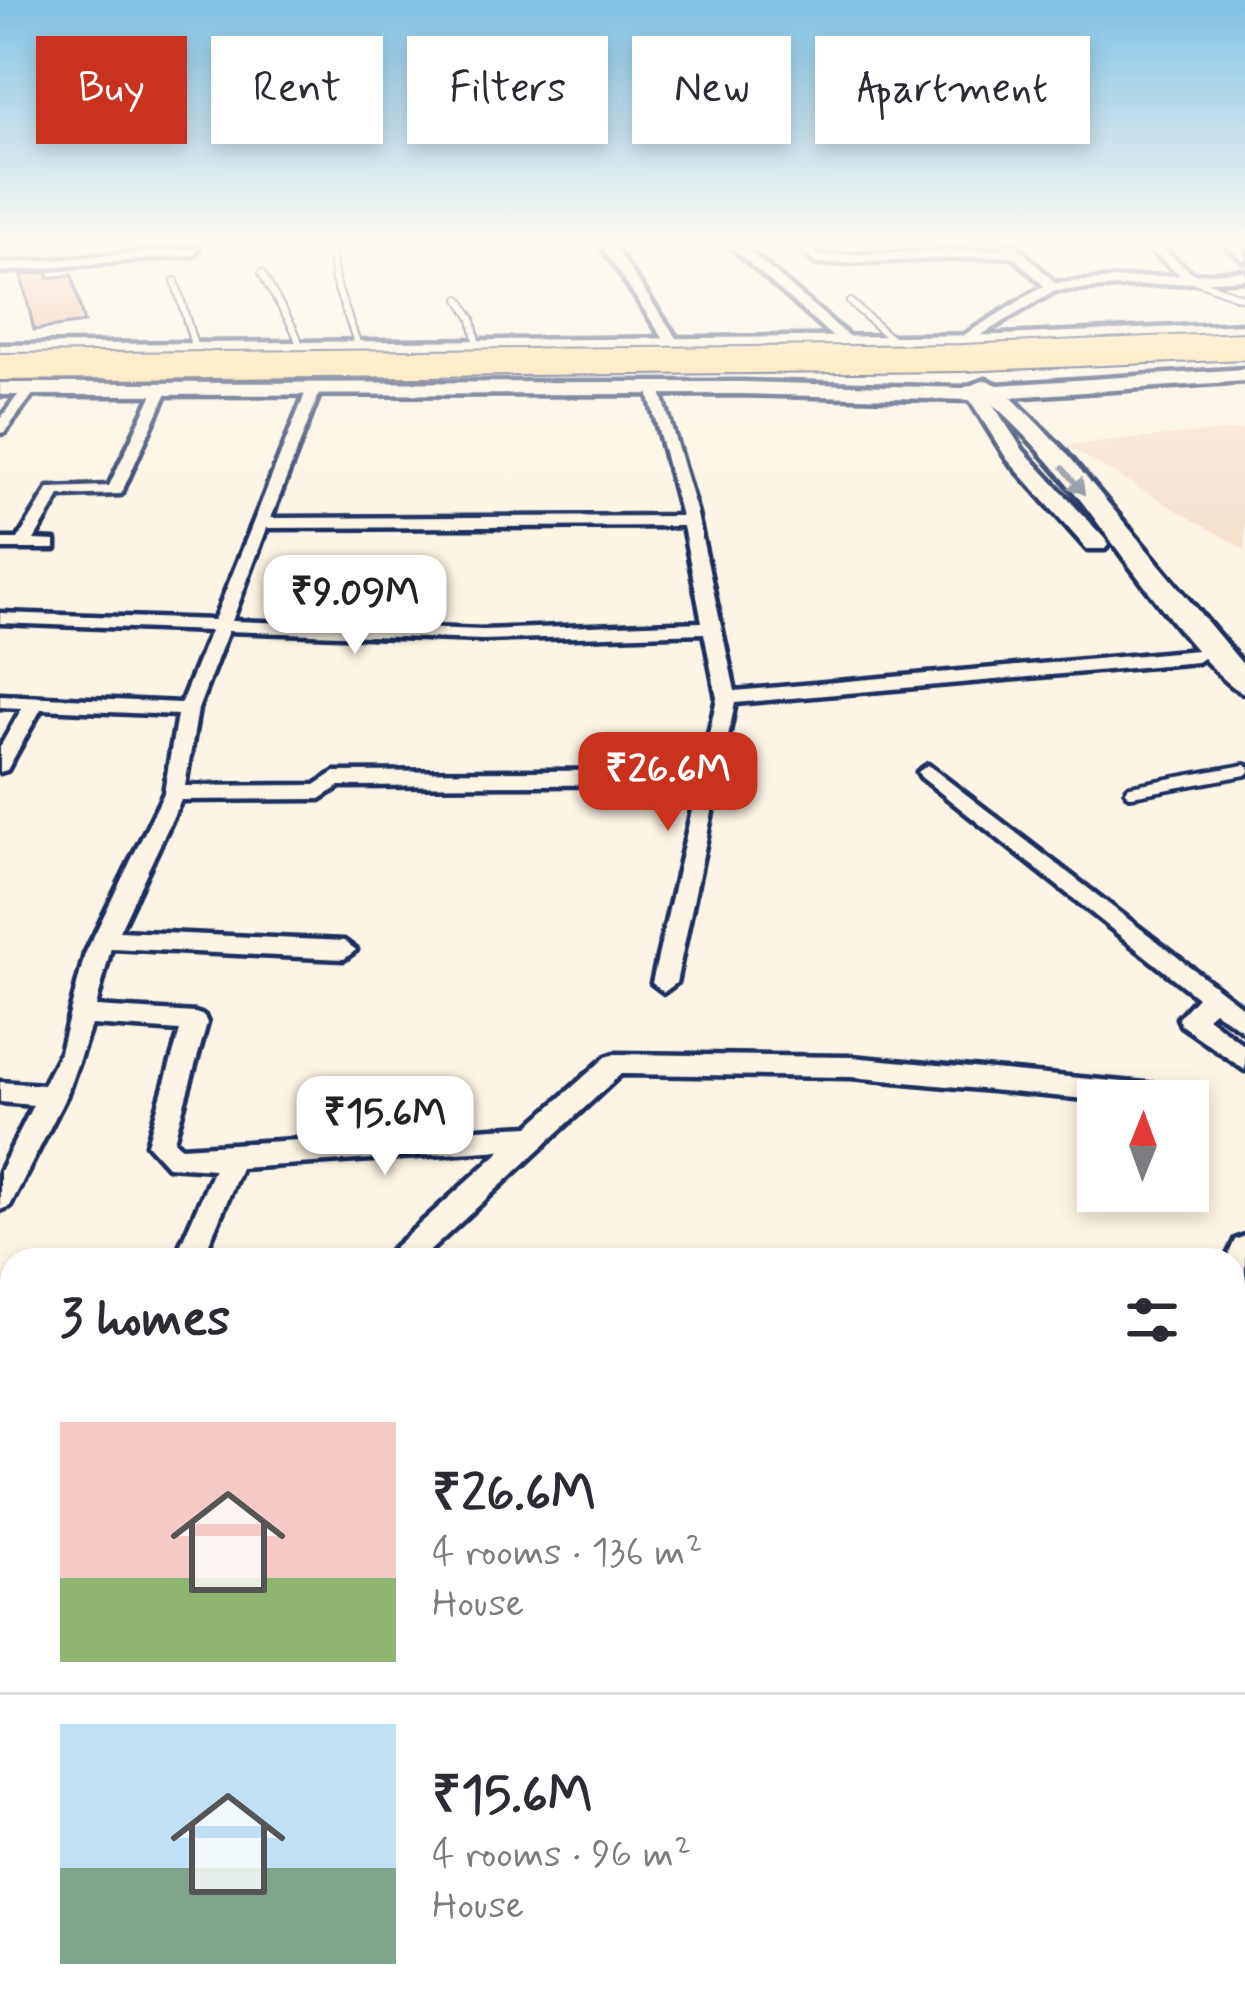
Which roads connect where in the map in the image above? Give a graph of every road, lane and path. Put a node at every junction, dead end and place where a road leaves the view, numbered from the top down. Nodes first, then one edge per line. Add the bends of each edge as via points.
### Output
1 (192, 338) edge
2 (299, 338) edge
3 (355, 338) edge
4 (476, 338) edge
5 (670, 338) edge
6 (842, 338) edge
7 (891, 338) edge
8 (975, 338) edge
9 (1152, 338) edge
10 (895, 342) junction
11 (848, 343) junction
12 (674, 344) junction
13 (965, 345) junction
14 (477, 346) junction
15 (1245, 346) edge
16 (359, 348) junction
17 (300, 350) junction
18 (0, 351) edge
19 (196, 352) junction
20 (1245, 356) edge
21 (0, 367) edge
22 (1245, 375) edge
23 (69, 376) dead end
24 (30, 388) junction
25 (162, 388) junction
26 (654, 388) junction
27 (0, 389) edge
28 (314, 389) junction
29 (985, 393) junction
30 (0, 428) edge
31 (690, 521) junction
32 (261, 523) junction
33 (0, 544) edge
34 (23, 545) junction
35 (49, 545) dead end
36 (0, 618) edge
37 (220, 625) junction
38 (710, 627) junction
39 (1197, 656) junction
40 (1245, 684) edge
41 (728, 698) junction
42 (0, 701) edge
43 (35, 702) junction
44 (1245, 708) edge
45 (188, 709) junction
46 (0, 765) edge
47 (1245, 770) edge
48 (928, 772) dead end
49 (710, 777) junction
50 (1130, 791) dead end
51 (174, 793) junction
52 (104, 939) junction
53 (344, 950) dead end
54 (664, 983) dead end
55 (1213, 997) junction
56 (82, 1015) junction
57 (1245, 1022) edge
58 (1245, 1060) edge
59 (1077, 1088) edge
60 (0, 1092) edge
61 (53, 1096) junction
62 (534, 1137) junction
63 (232, 1157) junction
64 (0, 1198) edge
65 (193, 1248) edge
66 (413, 1248) edge

1 - 19 lane
2 - 17 lane
3 - 16 lane
4 - 14 lane
5 - 12 street
6 - 11 street
7 - 10 lane
8 - 13 street
9 - 13 street
10 - 11 street
10 - 13 street
11 - 12 street
12 - 14 street
14 - 16 street
15 - 21 highway, bridge via 962,358
16 - 17 street
17 - 19 street
18 - 19 street
20 - 23 highway via 977,368
22 - 29 street
24 - 25 street
24 - 27 street
24 - 30 street
25 - 28 street
25 - 34 street via 115,491 55,491
26 - 28 street
26 - 29 street
26 - 31 street
28 - 32 street
29 - 39 street via 1015,454
29 -> 40 street
31 - 32 street
31 - 38 street
32 - 37 street
33 - 34 street
34 - 35 street
36 - 37 street
37 - 38 street via 483,635
37 - 45 street
38 - 41 street
39 - 41 street
39 - 44 street
41 - 49 street
42 - 43 street
43 - 45 street
43 - 46 street
45 - 51 street
47 - 50 lane
48 - 55 street
49 - 51 street via 335,779 320,792
49 - 54 street
51 - 52 street
52 - 53 street
52 - 56 street
55 - 57 street
55 - 58 street via 1190,1018
56 - 61 street
56 - 63 street via 194,1023 160,1144 176,1158
59 - 62 street via 851,1067 615,1064
60 - 61 street
61 - 64 street
62 - 63 street
62 - 66 street
63 - 65 street

